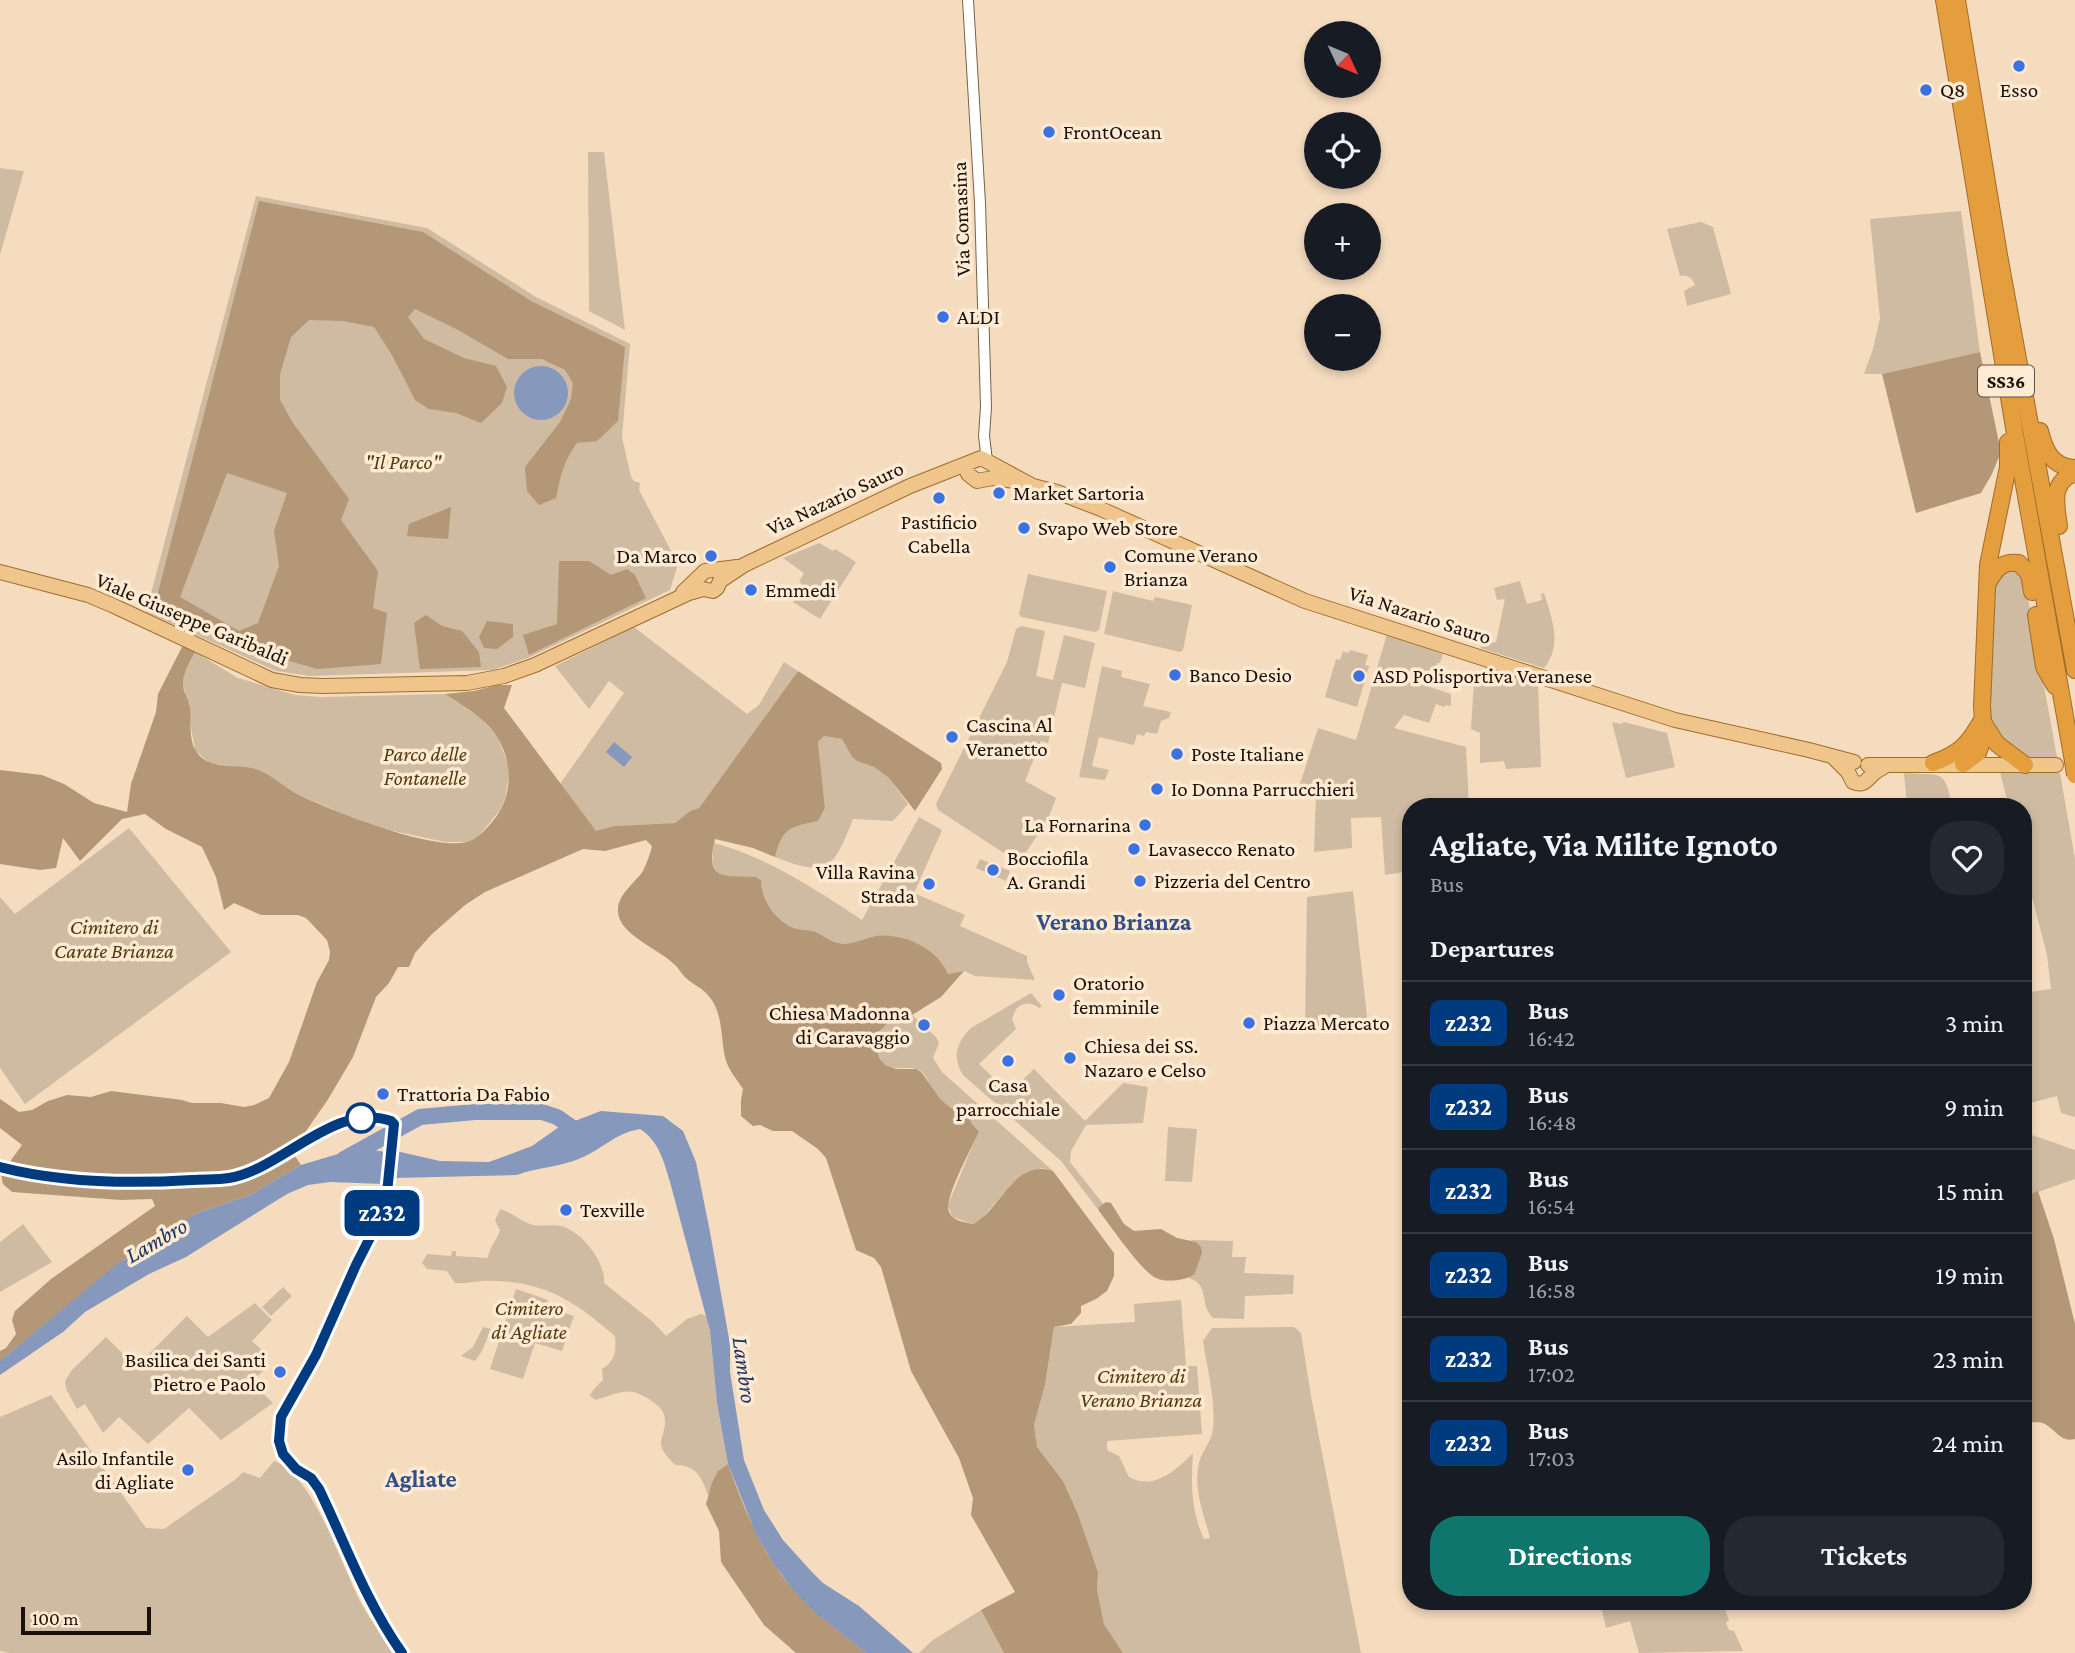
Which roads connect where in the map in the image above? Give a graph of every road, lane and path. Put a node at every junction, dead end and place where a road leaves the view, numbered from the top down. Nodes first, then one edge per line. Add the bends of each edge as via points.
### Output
1 (968, 0) edge
2 (1944, 0) edge
3 (1957, 0) edge
4 (2005, 287) junction
5 (1998, 332) junction
6 (978, 464) junction
7 (2075, 471) edge
8 (1033, 486) junction
9 (0, 572) edge
10 (1988, 583) junction
11 (2062, 594) junction
12 (535, 665) joint
13 (2075, 670) edge
14 (2061, 693) junction
15 (1982, 720) junction
16 (1971, 740) junction
17 (1971, 762) junction
18 (1933, 763) junction
19 (2025, 765) junction
20 (2056, 765) dead end
21 (2074, 768) edge
22 (0, 1167) edge
23 (402, 1653) edge

1 - 6 street, Via Comasina via 981,213 986,407
2 - 5 highway, SS36
3 - 4 highway, SS36
4 - 7 highway via 2019,311 2044,446 2060,466
4 - 11 highway, SS36
5 - 10 highway via 2009,459
5 - 14 highway, SS36
6 - 8 main road, Via Nazario Sauro
6 - 8 main road via 974,480 1002,479
6 - 12 main road, Via Nazario Sauro via 945,471 717,576 705,571 701,584
7 - 11 highway via 2060,483 2055,496 2066,570
8 - 18 main road, Via Nazario Sauro via 1101,509 1312,603 1675,720 1832,757 1860,769
9 - 12 main road, Viale Giuseppe Garibaldi via 88,595 272,680 300,685 467,683
10 - 14 highway via 2008,562 2025,567 2044,667
10 - 15 highway
11 - 13 highway, SS36
14 - 21 highway, SS36
15 - 16 highway
15 - 17 highway via 1983,744
15 - 19 highway via 1997,744
16 - 17 highway
16 - 18 highway
17 - 18 main road
17 - 19 main road
19 - 20 main road
22 - 23 street via 35,1176 114,1181 226,1178 246,1174 338,1123 361,1118 389,1119 394,1124 381,1216 316,1355 281,1417 279,1441 288,1461 319,1489 362,1587

